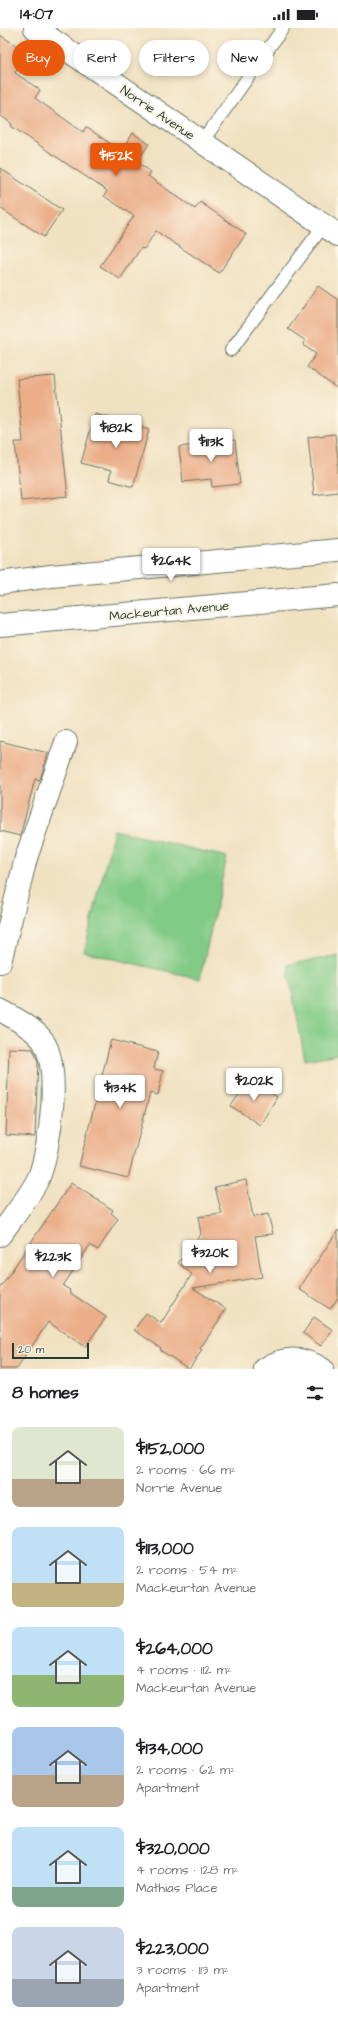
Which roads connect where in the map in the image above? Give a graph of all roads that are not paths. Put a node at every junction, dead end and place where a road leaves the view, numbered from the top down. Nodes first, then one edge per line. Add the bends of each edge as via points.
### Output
1 (35, 28) edge
2 (283, 28) edge
3 (202, 142) junction
4 (331, 230) edge
5 (231, 350) dead end
6 (338, 550) edge
7 (0, 583) edge
8 (338, 595) edge
9 (0, 625) edge
10 (66, 742) dead end
11 (0, 962) edge
12 (0, 1010) edge
13 (0, 1235) edge
14 (266, 1369) edge
15 (322, 1369) edge

1 - 3 street, Norrie Avenue
2 - 3 lane, Norrie Avenue
3 - 4 street, Norrie Avenue
4 - 5 lane
6 - 7 street via 51,576
8 - 9 street, Mackeurtan Avenue
10 - 11 street via 26,858
12 - 13 street via 41,1038 50,1054 54,1083 47,1149 38,1178
14 - 15 street via 283,1360 301,1360

